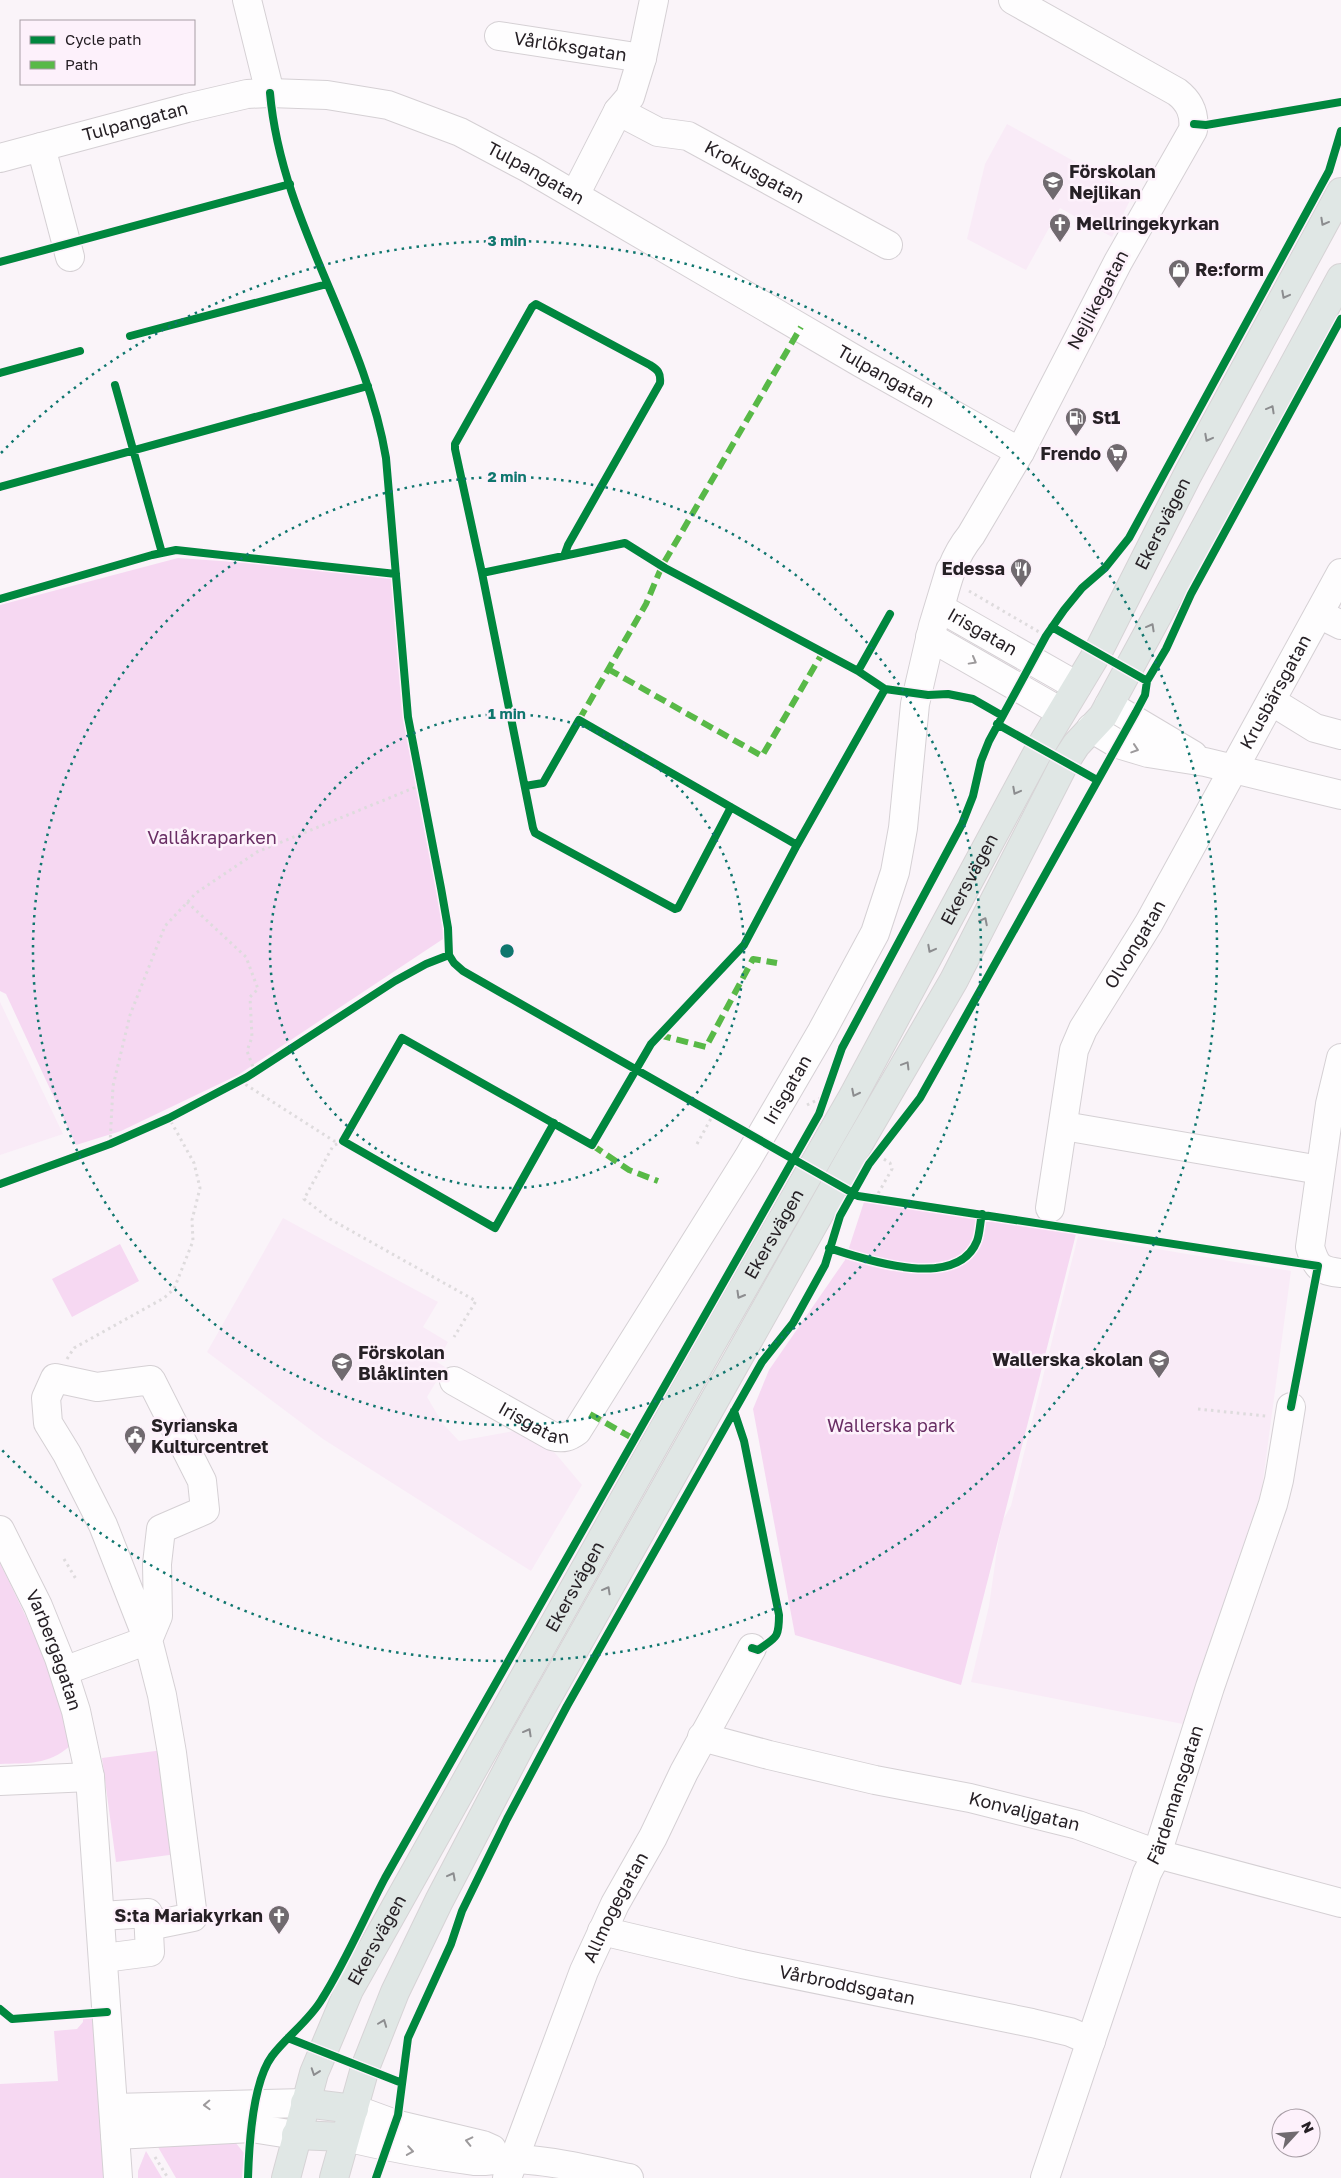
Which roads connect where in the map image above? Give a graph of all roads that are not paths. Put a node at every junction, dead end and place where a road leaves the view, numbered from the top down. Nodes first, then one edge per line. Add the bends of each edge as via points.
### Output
1 (247, 0) edge
2 (654, 0) edge
3 (1013, 0) edge
4 (499, 36) dead end
5 (642, 58) junction
6 (270, 93) junction
7 (618, 111) junction
8 (41, 147) junction
9 (0, 158) edge
10 (1341, 192) edge
11 (575, 195) junction
12 (888, 245) dead end
13 (70, 257) dead end
14 (1341, 278) edge
15 (1020, 452) junction
16 (1341, 573) edge
17 (1330, 620) edge
18 (934, 624) junction
19 (1077, 686) junction
20 (1270, 701) junction
21 (1109, 705) junction
22 (1061, 712) junction
23 (1091, 728) junction
24 (1341, 735) edge
25 (1205, 762) junction
26 (1233, 769) junction
27 (1341, 795) edge
28 (1341, 1058) edge
29 (1064, 1126) junction
30 (1320, 1170) junction
31 (1050, 1208) dead end
32 (1329, 1269) edge
33 (454, 1381) dead end
34 (1290, 1412) road end
35 (0, 1530) edge
36 (148, 1640) junction
37 (752, 1648) dead end
38 (64, 1671) junction
39 (702, 1738) junction
40 (90, 1777) junction
41 (0, 1781) edge
42 (1157, 1854) junction
43 (1341, 1903) edge
44 (101, 1916) junction
45 (148, 1919) junction
46 (602, 1931) junction
47 (104, 1958) junction
48 (1091, 2041) junction
49 (305, 2103) junction
50 (114, 2108) junction
51 (354, 2109) junction
52 (296, 2134) junction
53 (115, 2135) junction
54 (345, 2137) junction
55 (510, 2168) edge
56 (118, 2178) edge
57 (286, 2178) edge
58 (334, 2178) edge
59 (629, 2178) edge
60 (1045, 2178) edge

1 - 6 street
2 - 5 street
3 - 15 street, Nejlikegatan via 1177,92 1186,99 1194,120 1193,130 1118,262
4 - 5 street, Vårlöksgatan
5 - 7 street via 630,97
6 - 8 street, Tulpangatan via 247,94 187,108
6 - 11 street, Tulpangatan via 327,95 409,112 460,132
7 - 11 street
7 - 12 street, Krokusgatan via 658,132 688,136
8 - 9 street, Tulpangatan
8 - 13 street
10 -> 19 main road, Ekersvägen
11 - 15 street, Tulpangatan
21 -> 14 main road, Ekersvägen
15 - 18 street, Nejlikegatan via 963,545 949,574
16 - 17 street, Krusbärsgatan
17 - 20 street, Krusbärsgatan
18 - 19 street, Irisgatan via 1032,661
18 -> 22 street, Irisgatan
18 - 33 street, Irisgatan via 915,704 895,872 875,933 752,1151 584,1423 569,1436 552,1436
19 - 21 main road
19 - 22 main road, Ekersvägen
20 - 24 street via 1315,728
20 - 26 street, Krusbärsgatan
21 - 23 main road, Ekersvägen
21 - 25 street
22 - 23 main road
22 -> 49 main road, Ekersvägen via 851,1100 363,1963 339,2010
23 -> 25 street via 1118,744 1148,754
51 -> 23 main road, Ekersvägen via 365,2068 395,1992 438,1901 520,1746 954,980 1065,762
25 - 26 street
26 - 27 street
26 - 29 street, Olvongatan via 1149,923 1083,1029 1074,1050
28 - 30 street
29 - 30 street
29 - 31 street, Olvongatan
30 - 32 street via 1310,1247
34 - 42 street, Färdemansgatan via 1272,1504
35 - 38 street, Varbergagatan via 38,1606
36 - 36 street via 158,1616 157,1564 161,1529 205,1510 202,1481 151,1380 98,1387 55,1378 46,1398 48,1423 92,1502
36 - 38 street
36 - 45 street via 172,1753 193,1917
37 - 39 street, Allmogegatan
38 - 40 street, Varbergagatan
39 - 42 street, Konvaljgatan via 1078,1825
39 - 46 street, Allmogegatan
40 - 41 street
40 - 44 street, Varbergagatan
42 - 43 street, Konvaljgatan
42 - 48 street, Färdemansgatan via 1147,1873
44 - 45 street
44 - 47 street, Varbergagatan
45 - 47 street via 150,1952
46 - 48 street, Vårbroddsgatan via 742,1964 1032,2023
46 - 55 street, Allmogegatan
47 - 50 street, Varbergagatan
48 - 60 street, Färdemansgatan
49 -> 50 street
49 - 51 main road
49 - 52 main road, Ekersvägen
50 - 53 street, Varbergagatan
51 - 54 main road, Ekersvägen
55 -> 51 street via 483,2145 395,2124
52 - 53 street via 252,2128
52 - 54 main road
52 - 57 main road, Ekersvägen
53 - 56 street, Varbergagatan
54 -> 55 street
54 - 58 main road, Ekersvägen
55 - 59 street via 570,2165

